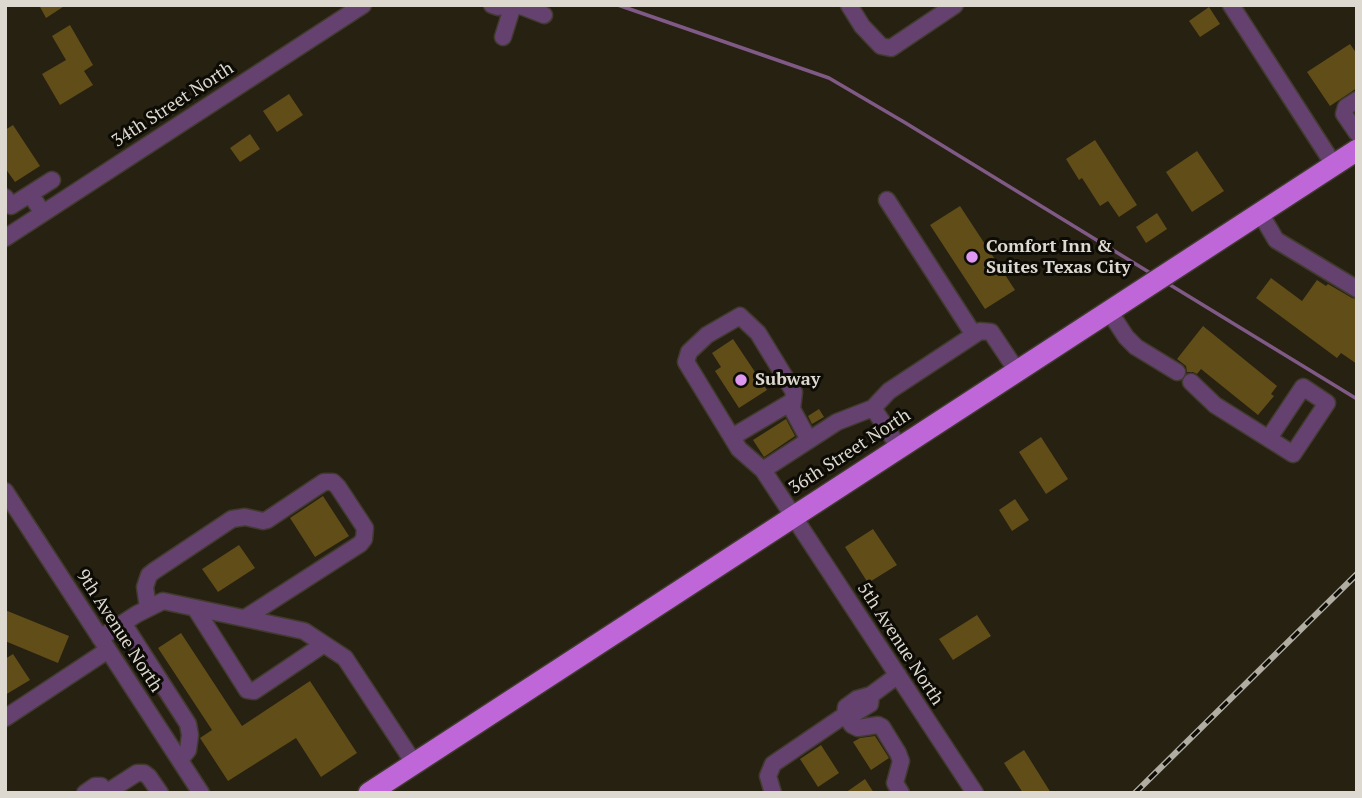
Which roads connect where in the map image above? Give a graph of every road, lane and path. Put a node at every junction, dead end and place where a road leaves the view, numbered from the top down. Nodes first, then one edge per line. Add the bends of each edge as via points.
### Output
1 (363, 5) edge
2 (492, 5) edge
3 (500, 5) edge
4 (516, 5) edge
5 (849, 5) edge
6 (955, 5) edge
7 (1231, 5) edge
8 (544, 15) dead end
9 (503, 37) dead end
10 (1357, 100) edge
11 (1357, 133) edge
12 (1357, 150) edge
13 (1334, 165) junction
14 (52, 180) dead end
15 (30, 194) junction
16 (5, 197) edge
17 (887, 200) dead end
18 (43, 213) junction
19 (1261, 213) junction
20 (5, 238) edge
21 (1357, 289) edge
22 (1109, 311) junction
23 (974, 335) junction
24 (1017, 371) junction
25 (1177, 372) dead end
26 (1191, 382) dead end
27 (793, 401) junction
28 (873, 408) junction
29 (732, 437) junction
30 (1269, 438) dead end
31 (809, 440) junction
32 (899, 447) junction
33 (763, 470) junction
34 (5, 491) edge
35 (793, 516) junction
36 (148, 608) junction
37 (195, 608) junction
38 (245, 618) junction
39 (122, 623) junction
40 (104, 644) junction
41 (324, 644) junction
42 (898, 675) junction
43 (845, 715) junction
44 (5, 718) edge
45 (180, 760) junction
46 (414, 763) junction
47 (393, 786) edge
48 (85, 793) edge
49 (160, 793) edge
50 (201, 793) edge
51 (369, 793) edge
52 (773, 793) edge
53 (901, 793) edge
54 (975, 793) edge

1 - 18 street, 34th Street North
2 - 3 street
4 - 8 street
4 - 9 street
5 - 6 street via 881,46 891,48
7 - 13 street
10 - 11 street via 1344,114
12 - 13 highway, 36th Street North
13 - 19 highway, 36th Street North
14 - 15 street
15 - 16 street via 10,206
15 - 18 street
17 - 23 street
18 - 20 street, 34th Street North
19 - 21 street via 1276,240
19 - 22 highway, 36th Street North
22 - 24 highway, 36th Street North
22 - 25 street via 1136,347
23 - 24 street via 991,332
23 - 28 street via 889,391
24 - 32 highway, 36th Street North
26 - 30 street via 1216,405
27 - 29 street
27 - 29 street, 5th Avenue North via 794,392 758,333 740,316 706,335 689,352 686,362
27 - 31 street via 792,409
28 - 31 street via 837,422
28 - 32 street
29 - 33 street, 5th Avenue North
31 - 33 street
32 - 35 highway, 36th Street North
33 - 35 street, 5th Avenue North
34 - 40 street, 9th Avenue North
35 - 42 street, 5th Avenue North
35 - 46 highway, 36th Street North
36 - 37 street via 163,600
36 - 38 street via 145,587 154,571 232,519 267,520 324,482 333,482 365,528 364,539
36 - 39 street
37 - 38 street
37 - 41 street via 247,690 254,691
38 - 41 street via 304,631
39 - 40 street
39 - 45 street via 188,724 188,750
40 - 44 street
40 - 45 street, 9th Avenue North
41 - 46 street via 345,658
42 - 43 street via 846,707
42 - 54 street, 5th Avenue North
43 - 52 street via 772,764 768,776
43 - 53 street via 858,728 882,727 901,761 895,783
45 - 50 street, 9th Avenue North
46 - 47 highway, 36th Street North
47 - 51 highway, 36th Street North
48 - 49 street via 95,786 108,791 137,773 149,777

